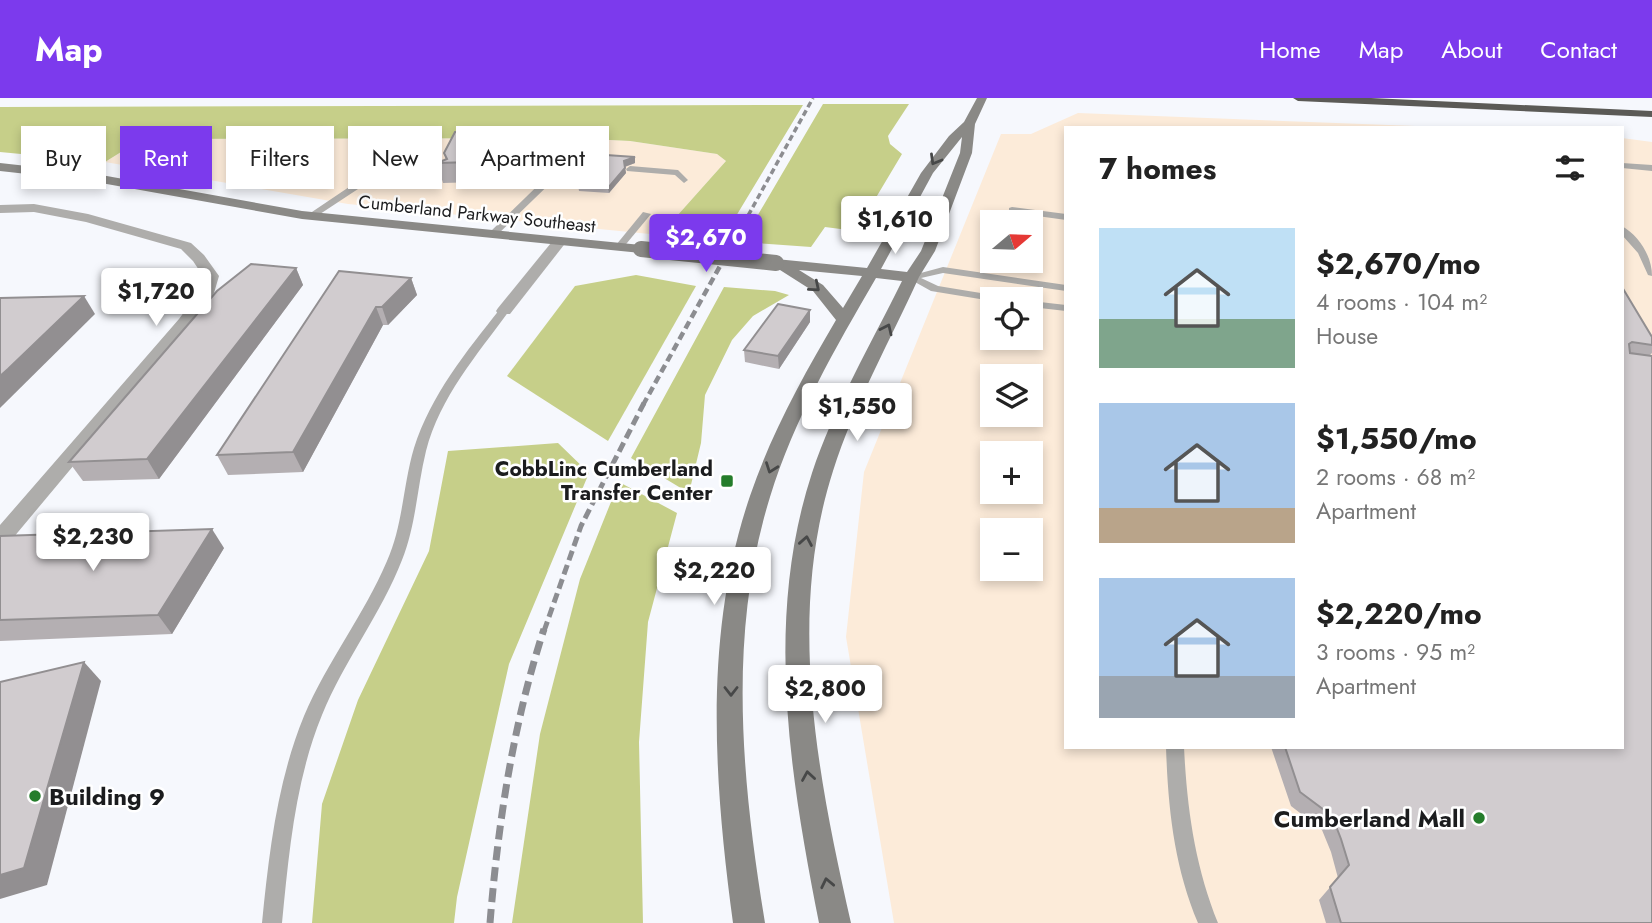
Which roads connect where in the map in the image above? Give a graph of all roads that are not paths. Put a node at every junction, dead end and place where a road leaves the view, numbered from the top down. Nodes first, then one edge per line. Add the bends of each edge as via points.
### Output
1 (982, 98) edge
2 (1298, 98) edge
3 (1545, 108) junction
4 (1652, 114) edge
5 (1652, 122) edge
6 (969, 124) junction
7 (1624, 165) edge
8 (0, 167) edge
9 (1652, 168) edge
10 (630, 169) edge
11 (447, 177) edge
12 (684, 180) dead end
13 (539, 189) edge
14 (0, 209) edge
15 (646, 214) dead end
16 (1043, 214) edge
17 (311, 216) junction
18 (1064, 217) edge
19 (1624, 231) edge
20 (493, 234) junction
21 (560, 241) junction
22 (619, 247) junction
23 (776, 263) junction
24 (872, 271) junction
25 (1652, 273) edge
26 (911, 277) junction
27 (1064, 288) edge
28 (980, 296) edge
29 (1043, 305) edge
30 (1064, 308) edge
31 (504, 311) joint
32 (845, 320) junction
33 (0, 539) edge
34 (1175, 749) edge
35 (272, 923) edge
36 (749, 923) edge
37 (835, 923) edge
38 (1208, 923) edge

1 - 6 main road
2 - 3 highway
3 - 4 highway
3 - 5 highway
6 -> 24 main road via 941,150
6 - 26 main road via 966,153 928,251
7 - 9 lane
8 - 17 main road, Cumberland Parkway Southeast via 90,177
10 - 12 lane via 678,173
11 - 17 lane via 355,187
13 - 20 lane
14 - 33 street via 34,208 88,218 186,246 211,276 206,293 185,323
15 - 22 lane
16 - 18 lane
17 - 20 main road, Cumberland Parkway Southeast
19 - 25 lane
20 - 21 main road, Cumberland Parkway Southeast
21 - 22 main road, Cumberland Parkway Southeast
21 - 31 street
22 - 23 main road, Cumberland Parkway Southeast, bridge
23 - 24 main road, Cumberland Parkway Southeast
23 -> 32 main road via 818,288
24 - 26 main road, Cumberland Parkway Southeast
24 - 32 main road
26 - 27 lane via 943,270
26 - 28 lane via 935,289
37 -> 26 main road via 803,740 797,657 803,560 823,470
29 - 30 lane
31 - 35 lane via 454,377 430,421 396,559 327,686 304,739 282,821
32 -> 36 main road via 776,454 743,567 732,664 731,751
34 - 38 lane via 1182,849

